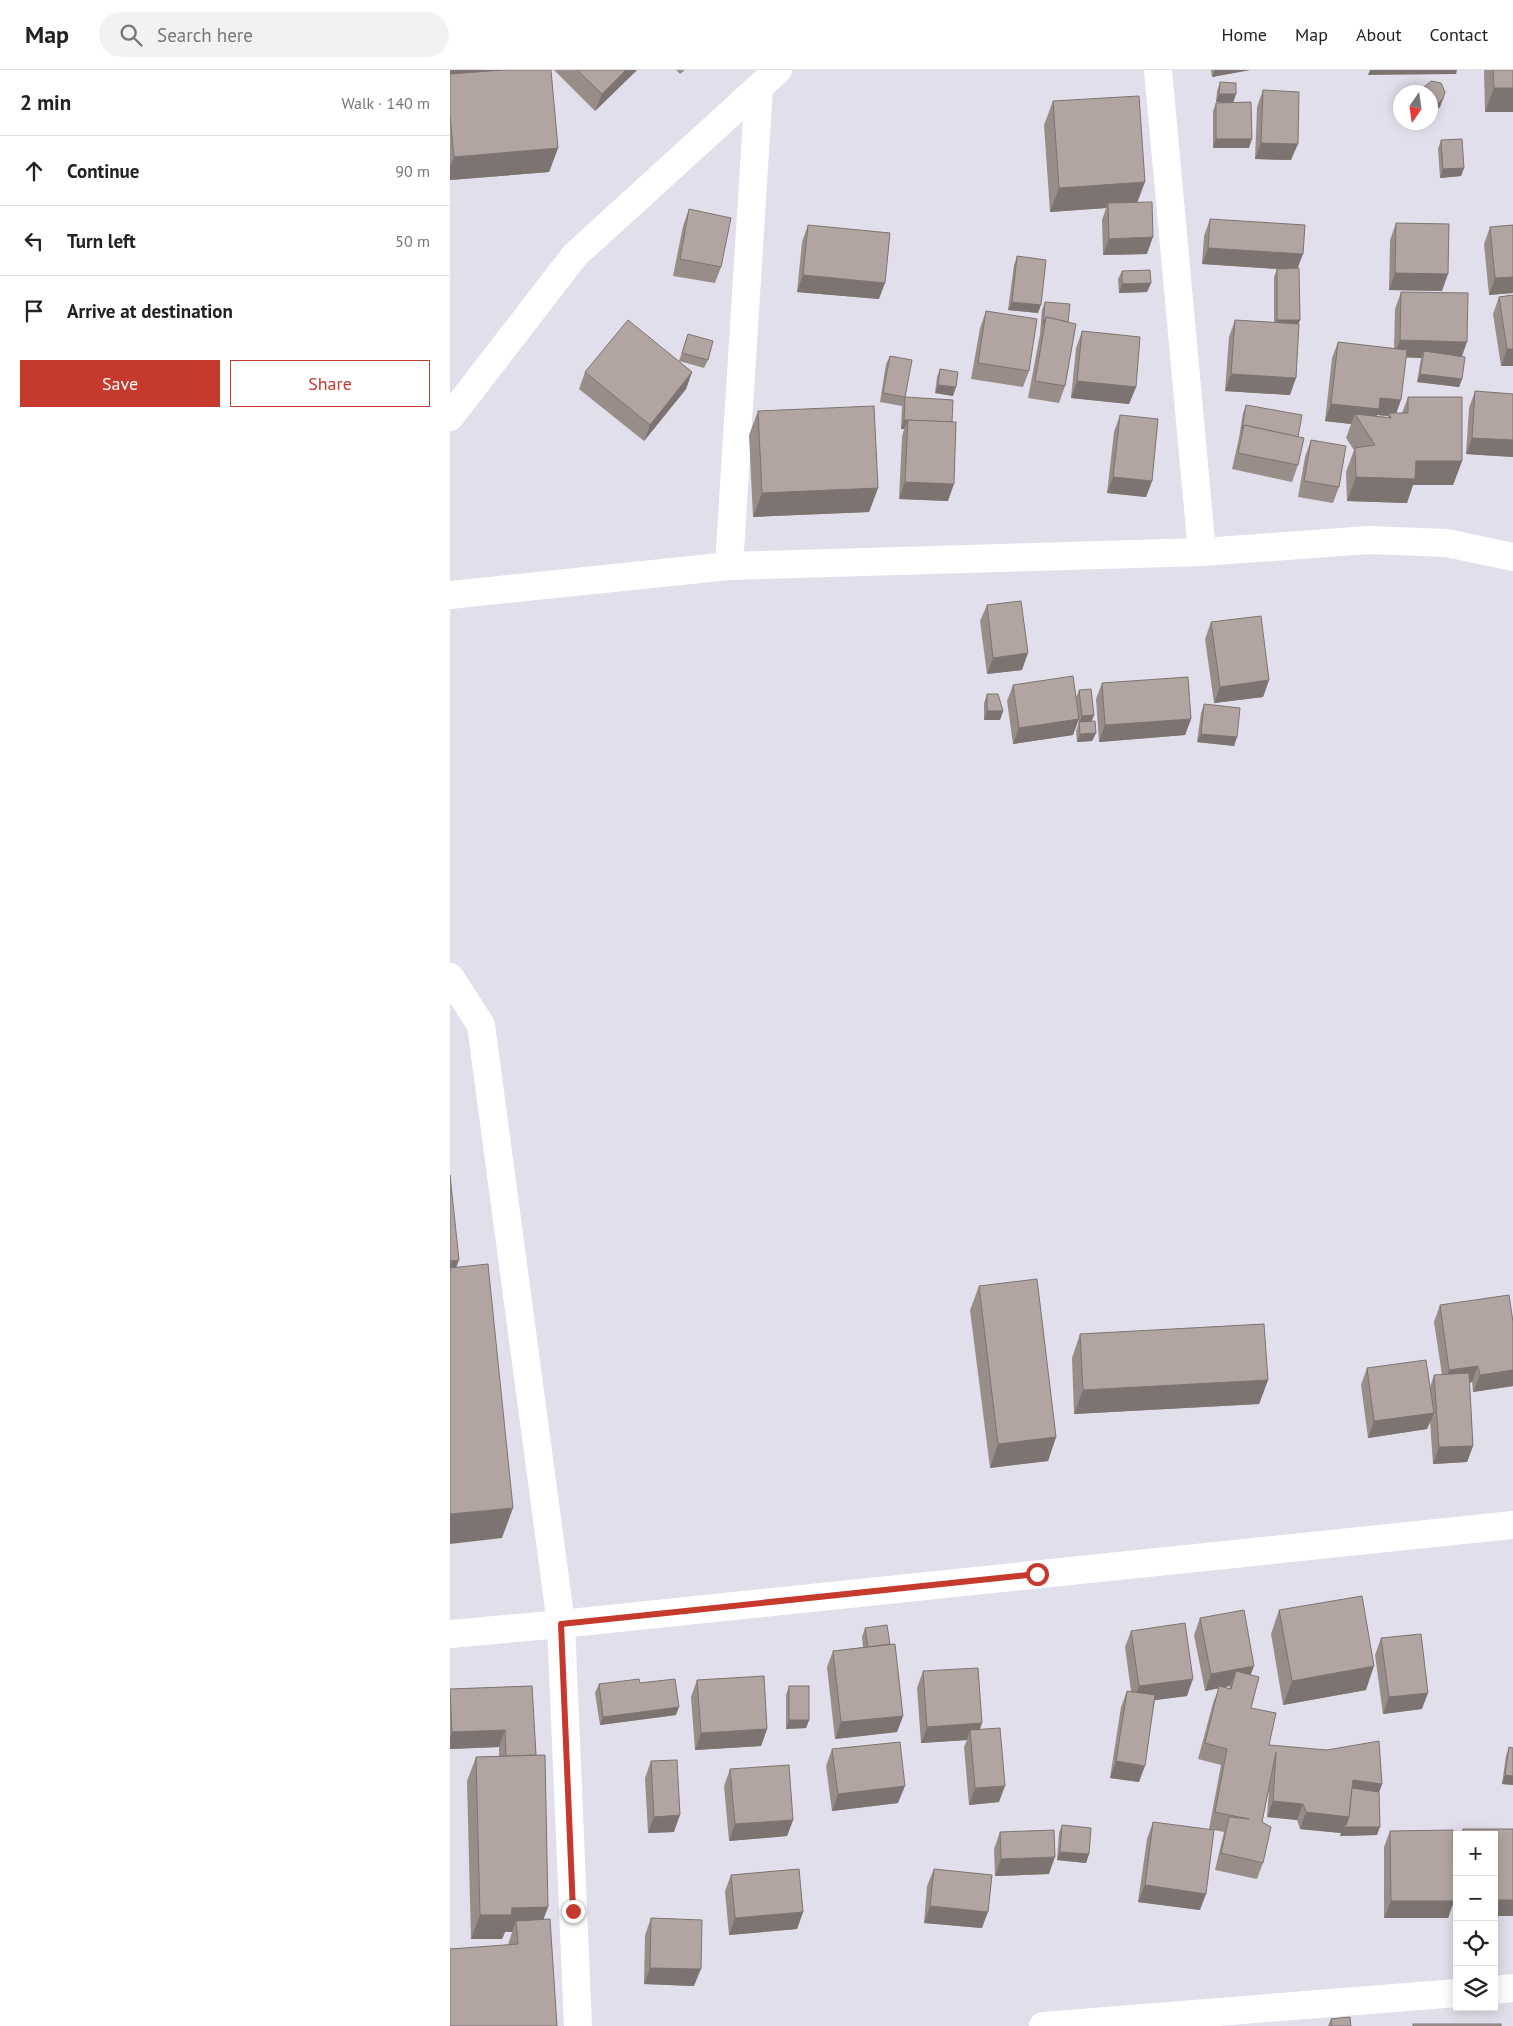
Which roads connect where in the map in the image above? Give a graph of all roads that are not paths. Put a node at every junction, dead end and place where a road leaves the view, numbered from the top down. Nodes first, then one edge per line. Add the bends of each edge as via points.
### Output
1 (1158, 70) edge
2 (768, 78) edge
3 (450, 417) edge
4 (1202, 552) junction
5 (1513, 558) edge
6 (728, 566) junction
7 (450, 595) edge
8 (450, 977) edge
9 (1513, 1525) edge
10 (561, 1624) junction
11 (450, 1634) edge
12 (1513, 1988) edge
13 (1498, 1990) edge
14 (1453, 1993) edge
15 (578, 2026) edge
16 (1043, 2026) edge

1 - 4 street
2 - 3 street via 575,255
2 - 6 street
4 - 5 street via 1369,540 1447,543
4 - 6 street
6 - 7 street
8 - 10 street via 481,1025
9 - 10 street
10 - 11 street
10 - 15 street
12 - 13 street
14 - 16 street

